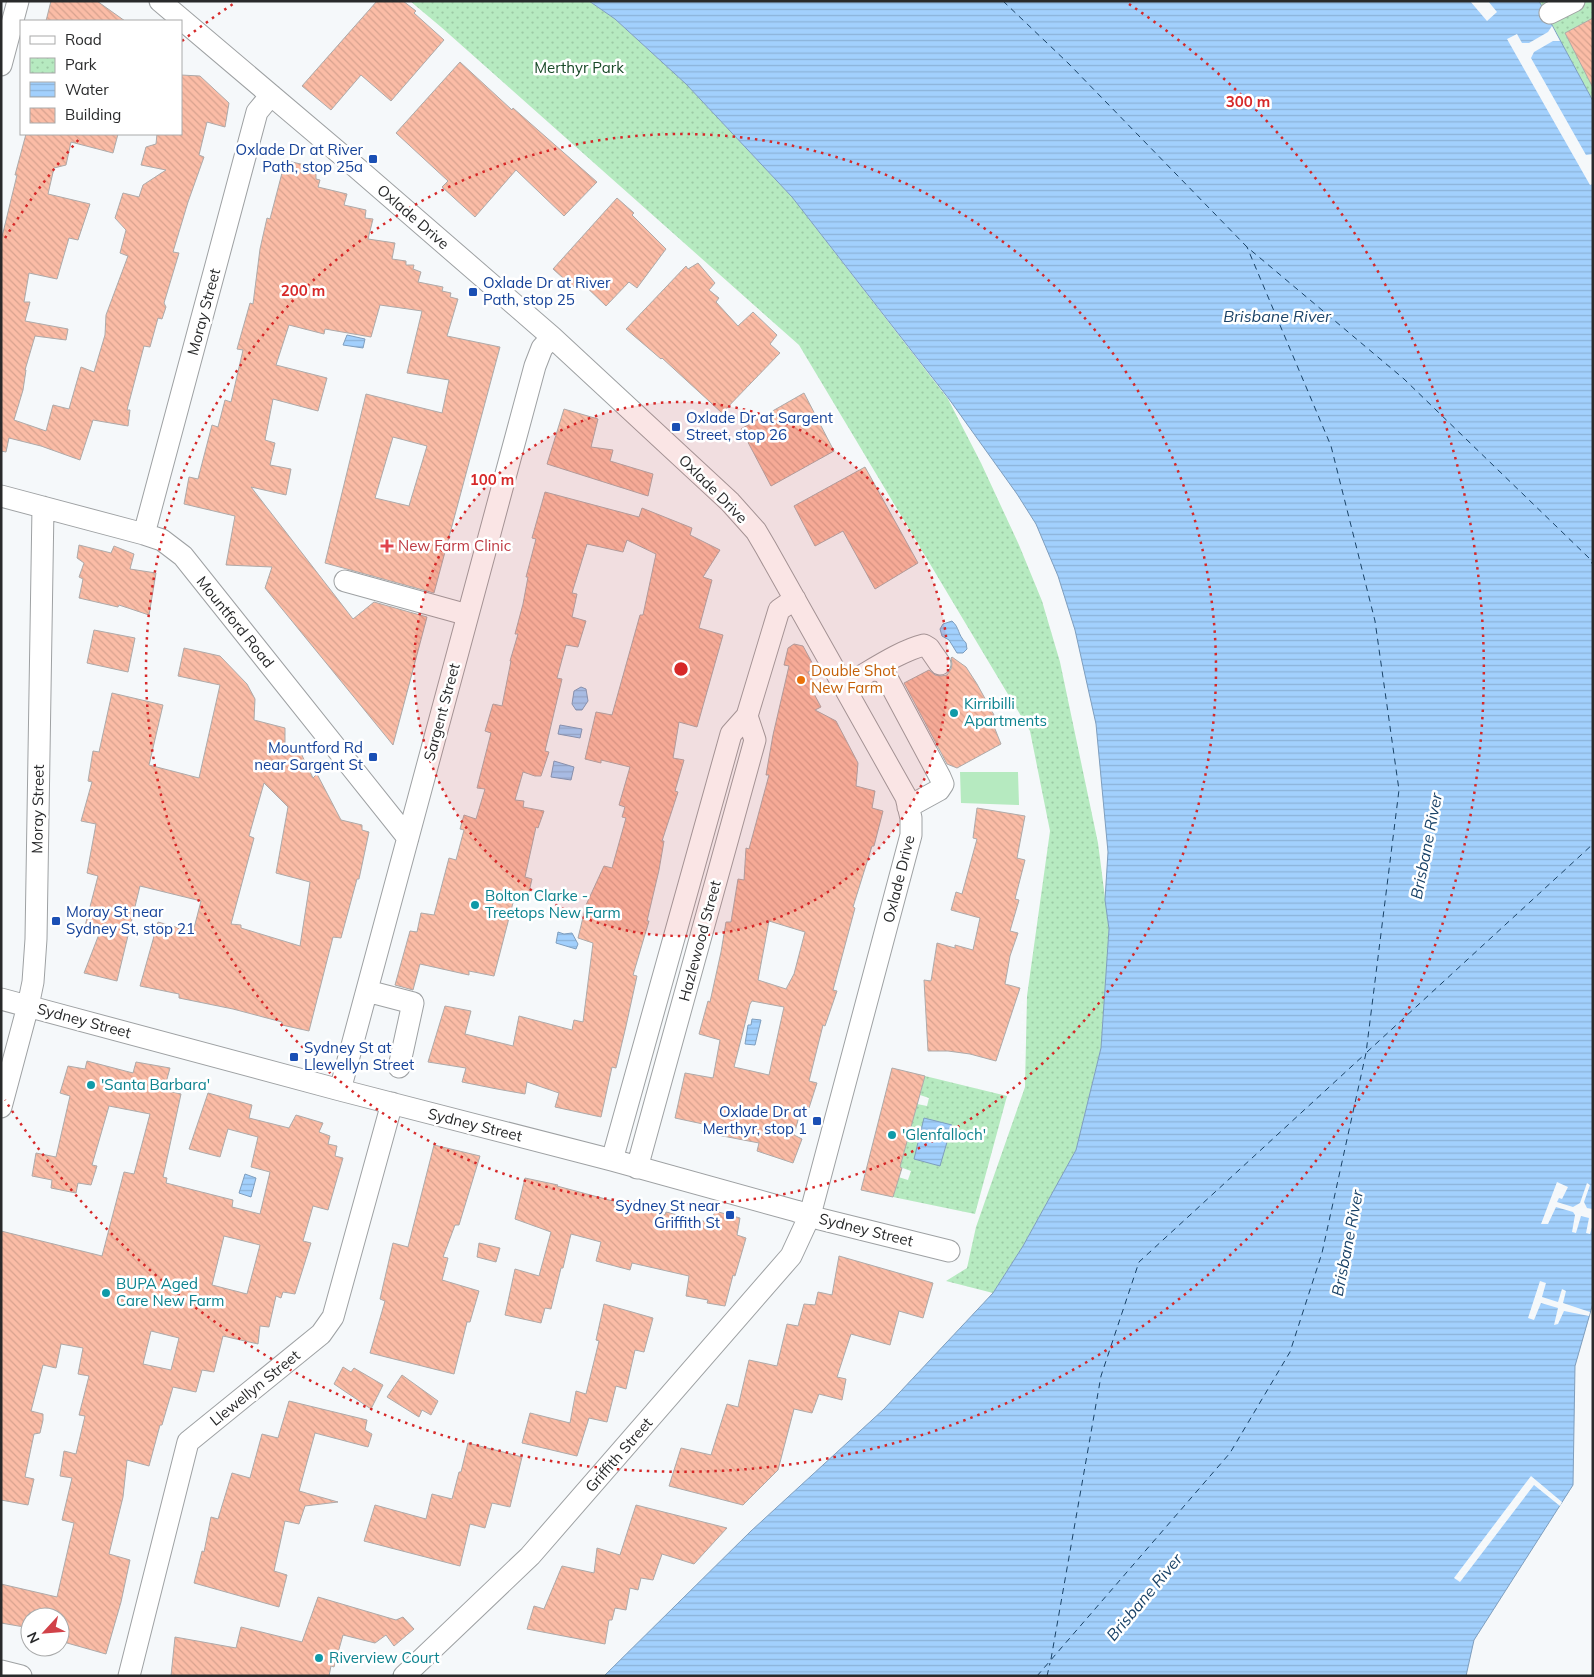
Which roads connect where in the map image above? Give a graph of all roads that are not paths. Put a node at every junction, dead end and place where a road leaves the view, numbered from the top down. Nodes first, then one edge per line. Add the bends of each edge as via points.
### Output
1 (18, 1) edge
2 (160, 1) edge
3 (1574, 1) edge
4 (1550, 13) dead end
5 (1, 65) edge
6 (271, 95) junction
7 (552, 337) junction
8 (1, 496) edge
9 (43, 507) junction
10 (144, 534) junction
11 (345, 581) dead end
12 (795, 600) junction
13 (468, 615) junction
14 (940, 664) dead end
15 (874, 670) junction
16 (844, 686) junction
17 (747, 716) junction
18 (908, 807) junction
19 (408, 838) junction
20 (367, 991) junction
21 (1, 999) edge
22 (28, 1006) junction
23 (399, 1067) dead end
24 (340, 1090) junction
25 (392, 1103) junction
26 (1, 1107) edge
27 (612, 1160) junction
28 (637, 1168) junction
29 (810, 1215) junction
30 (949, 1251) dead end
31 (1, 1670) edge
32 (21, 1676) edge
33 (130, 1676) edge
34 (404, 1676) edge

1 - 5 street
2 - 6 street, Oxlade Drive
3 - 4 street
6 - 7 street, Oxlade Drive
6 - 10 street, Moray Street via 257,112
7 - 12 street, Oxlade Drive via 730,502 756,532
7 - 13 street, Sargent Street via 542,348 535,366
8 - 9 street, Mountford Road
9 - 10 street, Mountford Road
9 - 22 street, Moray Street via 36,939
10 - 19 street, Mountford Road via 162,540 183,556
11 - 13 street
12 - 16 street, Oxlade Drive
12 - 17 street, Hazlewood Street via 779,610
13 - 19 street, Sargent Street
14 - 15 street via 924,645
15 - 16 street
15 - 18 street via 886,676 943,784 939,790
16 - 18 street, Oxlade Drive via 906,797
17 - 27 street, Hazlewood Street via 731,734
17 - 28 street, Hazlewood Street via 755,740
18 - 29 street, Oxlade Drive via 911,835
19 - 20 street, Sargent Street
20 - 23 street via 414,1003
20 - 24 street, Sargent Street
21 - 22 street, Sydney Street
22 - 24 street, Sydney Street
22 - 26 street, Moray Street
24 - 25 street, Sydney Street
25 - 27 street, Sydney Street
25 - 33 street, Llewellyn Street via 333,1317 321,1334 188,1442
27 - 28 street, Sydney Street
28 - 29 street, Sydney Street
29 - 30 street, Sydney Street
29 - 34 street, Griffith Street via 791,1256 778,1272 537,1548
31 - 32 street

